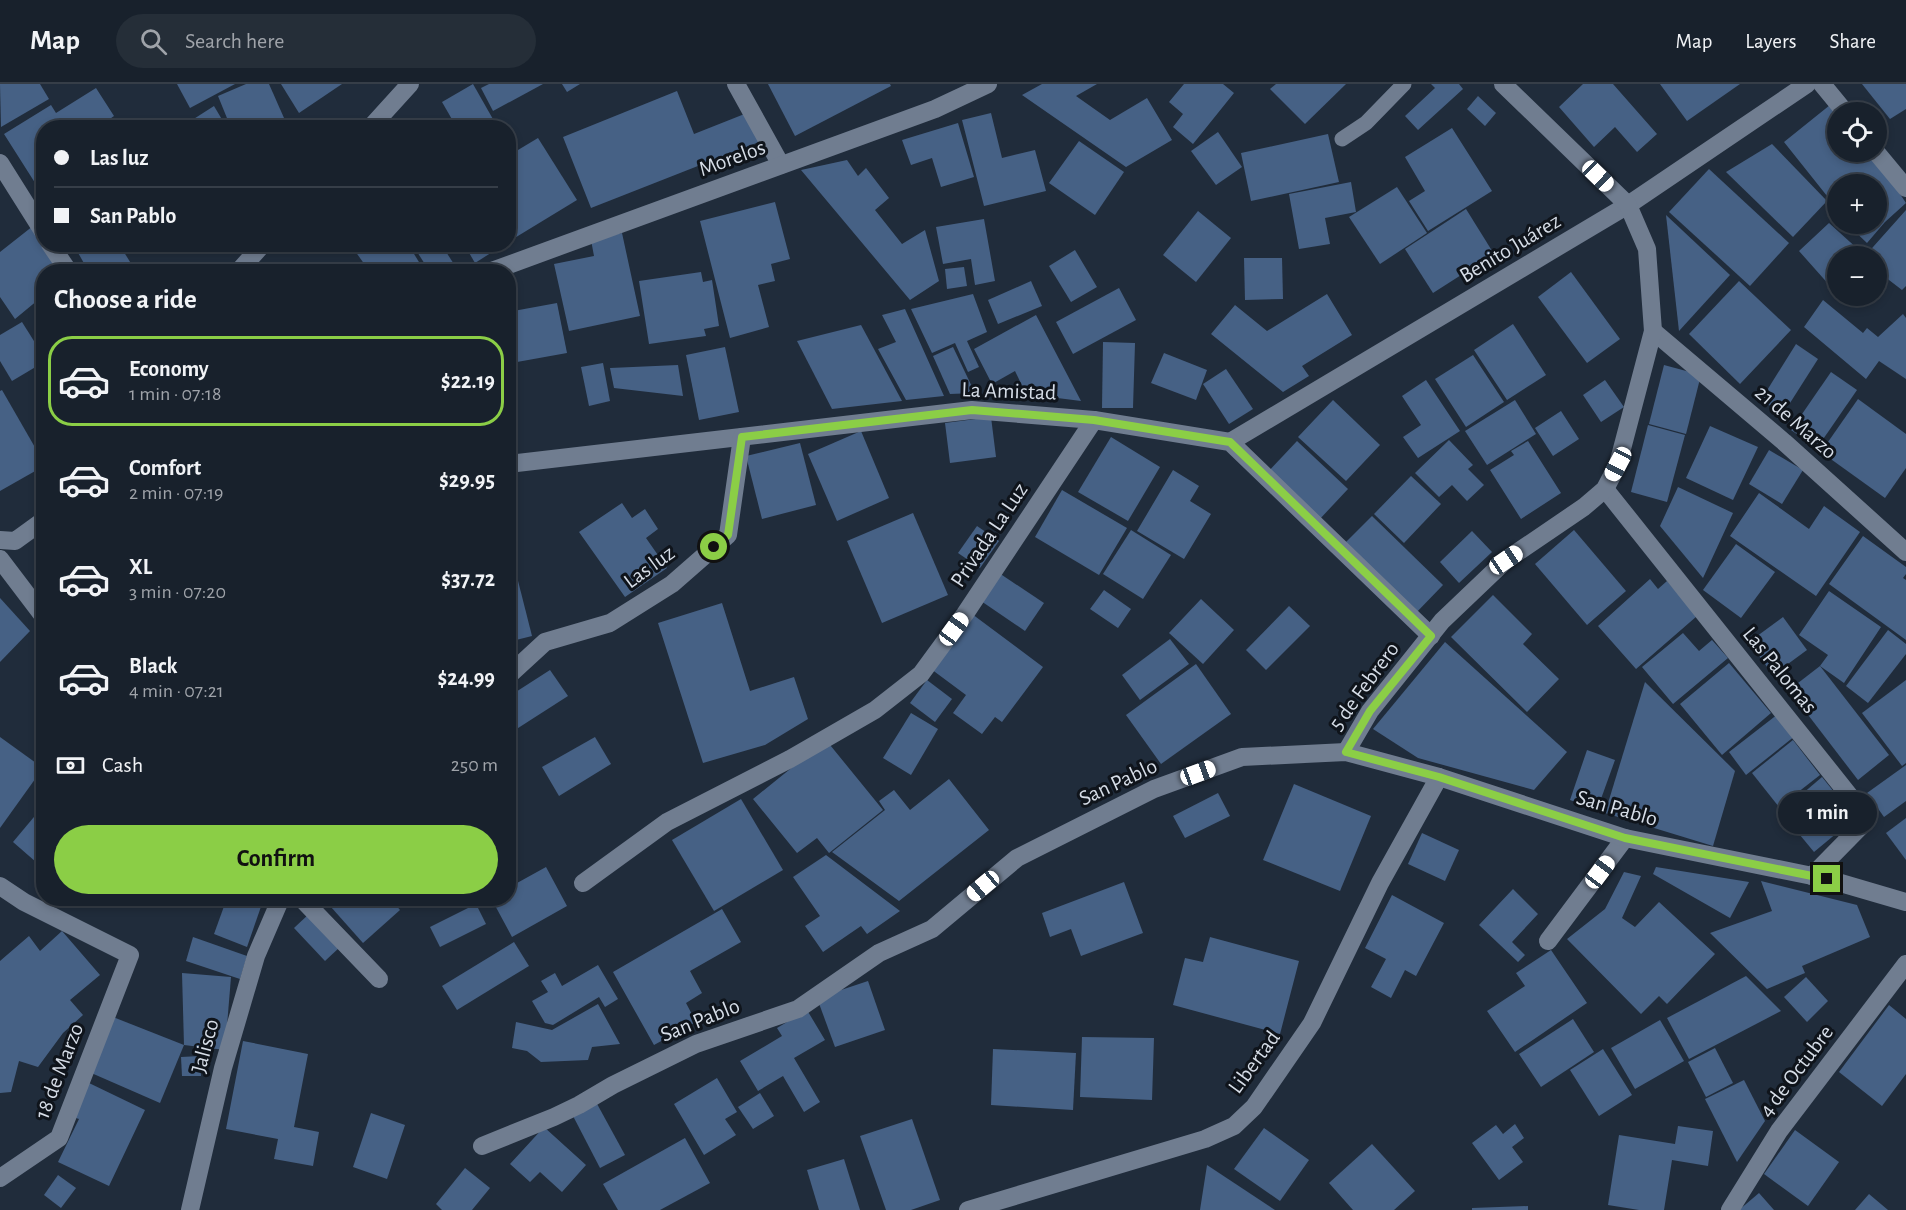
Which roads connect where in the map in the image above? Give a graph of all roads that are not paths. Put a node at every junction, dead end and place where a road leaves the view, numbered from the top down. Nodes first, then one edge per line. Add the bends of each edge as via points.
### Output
1 (410, 84) edge
2 (736, 84) edge
3 (988, 84) edge
4 (1404, 84) edge
5 (1503, 84) edge
6 (1807, 84) edge
7 (1822, 84) edge
8 (1837, 102) edge
9 (377, 120) edge
10 (1342, 139) dead end
11 (1884, 162) edge
12 (0, 163) edge
13 (781, 165) junction
14 (1906, 188) edge
15 (1628, 206) junction
16 (36, 220) edge
17 (256, 252) edge
18 (245, 264) edge
19 (511, 264) edge
20 (1653, 331) junction
21 (1094, 420) junction
22 (742, 437) junction
23 (1230, 442) junction
24 (516, 463) edge
25 (1605, 489) junction
26 (36, 526) edge
27 (0, 540) edge
28 (1906, 552) edge
29 (0, 559) edge
30 (36, 606) edge
31 (1431, 636) junction
32 (516, 668) edge
33 (1346, 752) junction
34 (1439, 777) junction
35 (1625, 838) junction
36 (1812, 876) junction
37 (583, 883) dead end
38 (0, 886) edge
39 (1906, 902) edge
40 (278, 906) edge
41 (309, 906) edge
42 (1548, 941) dead end
43 (1906, 964) edge
44 (379, 979) dead end
45 (482, 1146) dead end
46 (0, 1178) edge
47 (190, 1210) edge
48 (968, 1210) edge
49 (1730, 1210) edge

1 - 9 street
2 - 13 street
3 - 13 street, Morelos via 935,110
4 - 10 lane via 1366,123
5 - 15 street
6 - 15 street, Benito Juárez
7 - 8 street
11 - 14 street
12 - 16 street
13 - 19 street, Morelos
15 - 20 street, 5 de Febrero via 1647,249
15 - 23 street, Benito Juárez
17 - 18 street
20 - 25 street, 5 de Febrero via 1618,464
20 - 28 street, 21 de Marzo
21 - 22 street, La Amistad via 972,410
21 - 23 street, La Amistad
21 - 37 street, Privada La Luz via 921,674 875,710 667,822
22 - 24 street, La Amistad
22 - 32 street, Las luz via 728,535 672,584 610,623 545,642
23 - 31 street
25 - 31 street, 5 de Febrero via 1506,560
25 - 36 street, Las Palomas via 1868,819
26 - 27 street via 15,541
29 - 30 street
31 - 33 street, 5 de Febrero via 1370,711
33 - 34 street, San Pablo
33 - 45 street, San Pablo via 1242,757 1154,789 1017,858 932,929 879,953 798,1008 696,1044 562,1113
34 - 35 street, San Pablo
34 - 48 street, Libertad via 1380,883 1312,1023 1254,1107 1234,1126 1205,1139
35 - 36 street, San Pablo
35 - 42 street
36 - 39 street, San Pablo
38 - 46 street, 18 de Marzo via 130,955 59,1137
40 - 47 street, Jalisco via 256,956 223,1068
41 - 44 street
43 - 49 street, 4 de Octubre via 1779,1131

